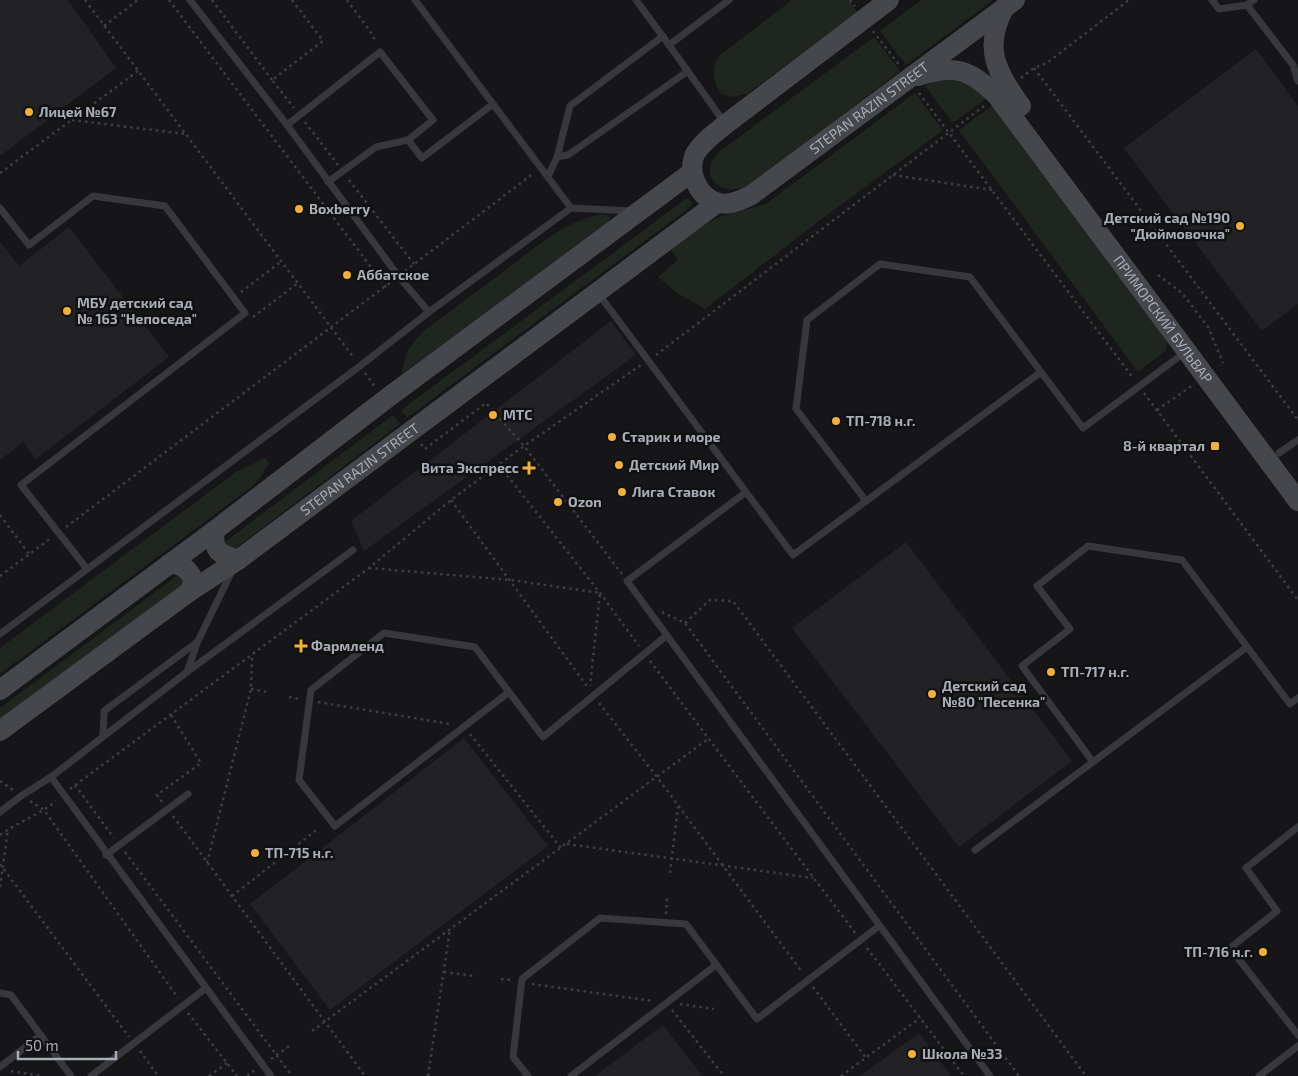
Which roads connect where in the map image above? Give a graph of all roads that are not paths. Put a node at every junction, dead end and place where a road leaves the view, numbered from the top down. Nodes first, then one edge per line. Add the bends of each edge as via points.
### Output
1 (190, 0) edge
2 (415, 0) edge
3 (636, 0) edge
4 (729, 0) edge
5 (889, 0) edge
6 (1212, 0) edge
7 (1254, 0) edge
8 (1009, 4) edge
9 (1247, 5) junction
10 (663, 36) junction
11 (669, 45) junction
12 (688, 71) junction
13 (909, 78) junction
14 (1298, 81) edge
15 (493, 104) junction
16 (726, 124) junction
17 (287, 125) junction
18 (408, 140) junction
19 (557, 157) junction
20 (692, 172) junction
21 (548, 177) junction
22 (328, 182) junction
23 (717, 203) junction
24 (0, 208) edge
25 (571, 208) junction
26 (640, 211) junction
27 (598, 293) junction
28 (429, 312) junction
29 (1186, 351) junction
30 (1041, 372) junction
31 (1298, 440) edge
32 (1279, 453) junction
33 (1298, 478) edge
34 (746, 492) junction
35 (866, 501) junction
36 (1298, 501) edge
37 (214, 531) junction
38 (353, 550) dead end
39 (238, 560) junction
40 (169, 564) junction
41 (87, 569) junction
42 (189, 592) junction
43 (0, 634) edge
44 (666, 636) junction
45 (196, 643) junction
46 (1247, 647) junction
47 (187, 672) junction
48 (0, 690) edge
49 (509, 692) junction
50 (1298, 698) edge
51 (0, 731) edge
52 (103, 736) junction
53 (1093, 762) junction
54 (51, 778) junction
55 (188, 794) dead end
56 (0, 812) edge
57 (1298, 827) edge
58 (975, 850) dead end
59 (106, 855) junction
60 (879, 926) junction
61 (716, 964) junction
62 (206, 988) junction
63 (0, 993) edge
64 (41, 1035) junction
65 (1298, 1035) edge
66 (1298, 1046) edge
67 (0, 1067) edge
68 (72, 1076) edge
69 (91, 1076) edge
70 (271, 1076) edge
71 (528, 1076) edge
72 (571, 1076) edge
73 (990, 1076) edge
74 (1259, 1076) edge

1 - 17 lane
2 - 15 lane
3 - 10 lane
4 - 11 lane
5 - 16 main road
6 - 9 lane via 1219,9
7 - 9 lane
8 - 13 main road, STEPAN RAZIN STREET
8 - 32 main road via 995,27 993,38 996,65 1007,88
9 - 14 lane via 1292,65
10 - 11 lane
10 - 19 lane via 570,106
11 - 12 lane
12 - 16 lane
12 - 19 lane via 568,155
13 - 23 main road, STEPAN RAZIN STREET via 750,196 734,203
13 - 29 main road, ПРИМОРСКИЙ БУЛЬВАР via 936,70 952,70 968,72 983,82 997,96
15 - 18 lane via 422,158
15 - 21 lane
16 - 20 main road via 703,144 692,164
17 - 18 lane via 380,52 433,120
17 - 22 lane
18 - 22 lane via 376,147
19 - 21 lane
20 - 23 main road via 706,196
20 - 26 main road
21 - 25 lane
22 - 28 lane
23 - 27 main road, STEPAN RAZIN STREET
24 - 41 lane via 29,245 92,196 165,206 245,313 21,485
25 - 26 lane
25 - 28 lane
26 - 37 main road
27 - 34 lane
27 - 39 main road, STEPAN RAZIN STREET
28 - 41 lane
29 - 30 lane via 1083,428
29 - 36 main road, ПРИМОРСКИЙ БУЛЬВАР
30 - 35 lane
30 - 35 lane via 970,277 880,264 807,320 796,409
31 - 32 lane
32 - 33 main road
34 - 35 lane via 793,556
34 - 44 lane via 627,581
37 - 39 main road via 214,546 220,554
37 - 40 main road
38 - 47 lane
39 - 42 main road, STEPAN RAZIN STREET
39 - 45 lane
40 - 42 main road via 179,564 190,571 194,582
40 - 48 main road
41 - 43 lane
42 - 51 main road, STEPAN RAZIN STREET
44 - 49 lane via 543,737
44 - 60 lane
45 - 47 lane
45 - 52 lane via 104,711
46 - 50 lane via 1290,704
46 - 53 lane
46 - 53 lane via 1182,560 1088,546 1037,586 1070,629 1022,666
47 - 52 lane
49 - 49 lane via 475,647 384,632 311,690 299,780 335,826
52 - 54 lane
53 - 58 lane
54 - 56 lane
54 - 59 lane
55 - 59 lane
57 - 65 lane via 1246,868 1277,912 1230,948
59 - 62 lane
60 - 61 lane via 757,1018
60 - 73 lane
61 - 71 lane via 686,924 600,918 522,979 513,1057
61 - 72 lane
62 - 69 lane
62 - 70 lane
63 - 64 lane via 11,995
64 - 67 lane
64 - 68 lane
66 - 74 lane

